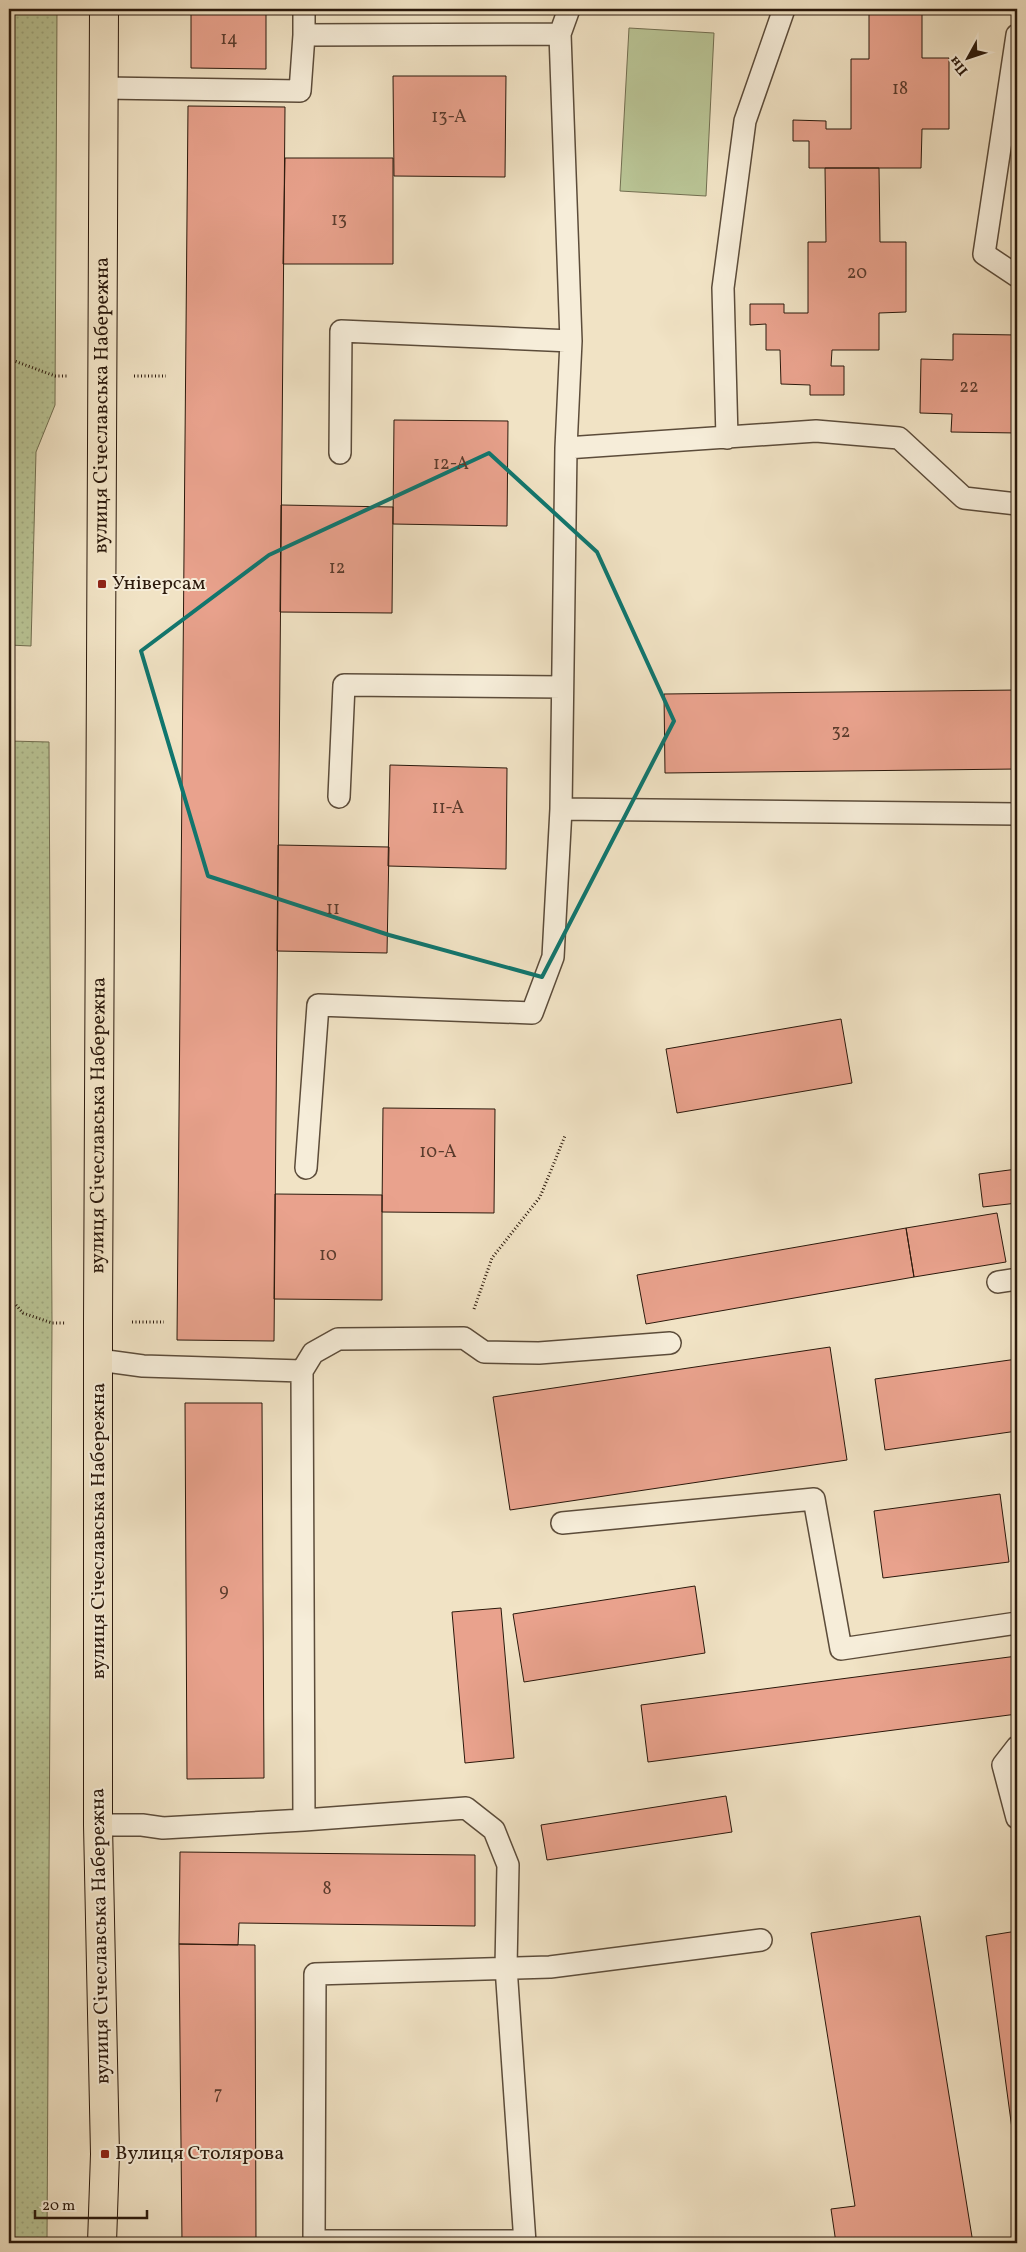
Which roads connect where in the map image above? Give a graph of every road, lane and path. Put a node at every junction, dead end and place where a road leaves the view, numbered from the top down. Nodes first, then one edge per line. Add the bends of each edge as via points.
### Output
1 (104, 9) edge
2 (304, 9) edge
3 (569, 9) edge
4 (784, 9) edge
5 (560, 34) junction
6 (304, 35) junction
7 (1017, 35) edge
8 (104, 88) junction
9 (1017, 276) edge
10 (571, 340) junction
11 (9, 359) edge
12 (55, 376) dead end
13 (727, 438) junction
14 (566, 448) junction
15 (340, 454) dead end
16 (1017, 504) edge
17 (562, 687) junction
18 (339, 797) dead end
19 (561, 809) junction
20 (1017, 814) edge
21 (565, 1136) dead end
22 (306, 1168) dead end
23 (9, 1297) edge
24 (52, 1323) dead end
25 (464, 1338) junction
26 (670, 1343) dead end
27 (99, 1360) junction
28 (302, 1371) junction
29 (562, 1524) dead end
30 (1017, 1623) edge
31 (1017, 1747) edge
32 (1017, 1818) edge
33 (304, 1820) junction
34 (98, 1825) junction
35 (761, 1940) dead end
36 (506, 1967) junction
37 (525, 2242) edge
38 (102, 2243) edge

1 - 8 main road, вулиця Січеславська Набережна
2 - 6 lane
3 - 5 lane
4 - 13 lane via 746,121 722,288
5 - 6 lane
5 - 10 lane
6 - 8 lane via 300,91
7 - 9 lane via 984,254
8 - 27 main road, вулиця Січеславська Набережна
10 - 14 lane
10 - 15 lane via 341,331
11 - 12 path
13 - 14 lane
13 - 16 lane via 816,432 899,438 964,498
14 - 17 lane
17 - 18 lane via 344,686
17 - 19 lane
19 - 20 lane
19 - 22 lane via 553,956 532,1013 318,1005
21 - 25 path via 540,1197 492,1258
23 - 24 path via 23,1314
25 - 26 lane via 484,1352 540,1352
25 - 28 lane via 338,1339 313,1353
27 - 28 lane via 143,1366
27 - 34 main road, вулиця Січеславська Набережна
28 - 33 lane
29 - 30 lane via 814,1499 841,1649
31 - 32 lane via 1004,1765
33 - 34 lane via 163,1828
33 - 36 lane via 466,1808 494,1830 508,1864
34 - 38 main road, вулиця Січеславська Набережна via 105,2154
35 - 36 lane via 550,1967
36 - 37 lane
36 - 37 lane via 315,1974 314,2241

